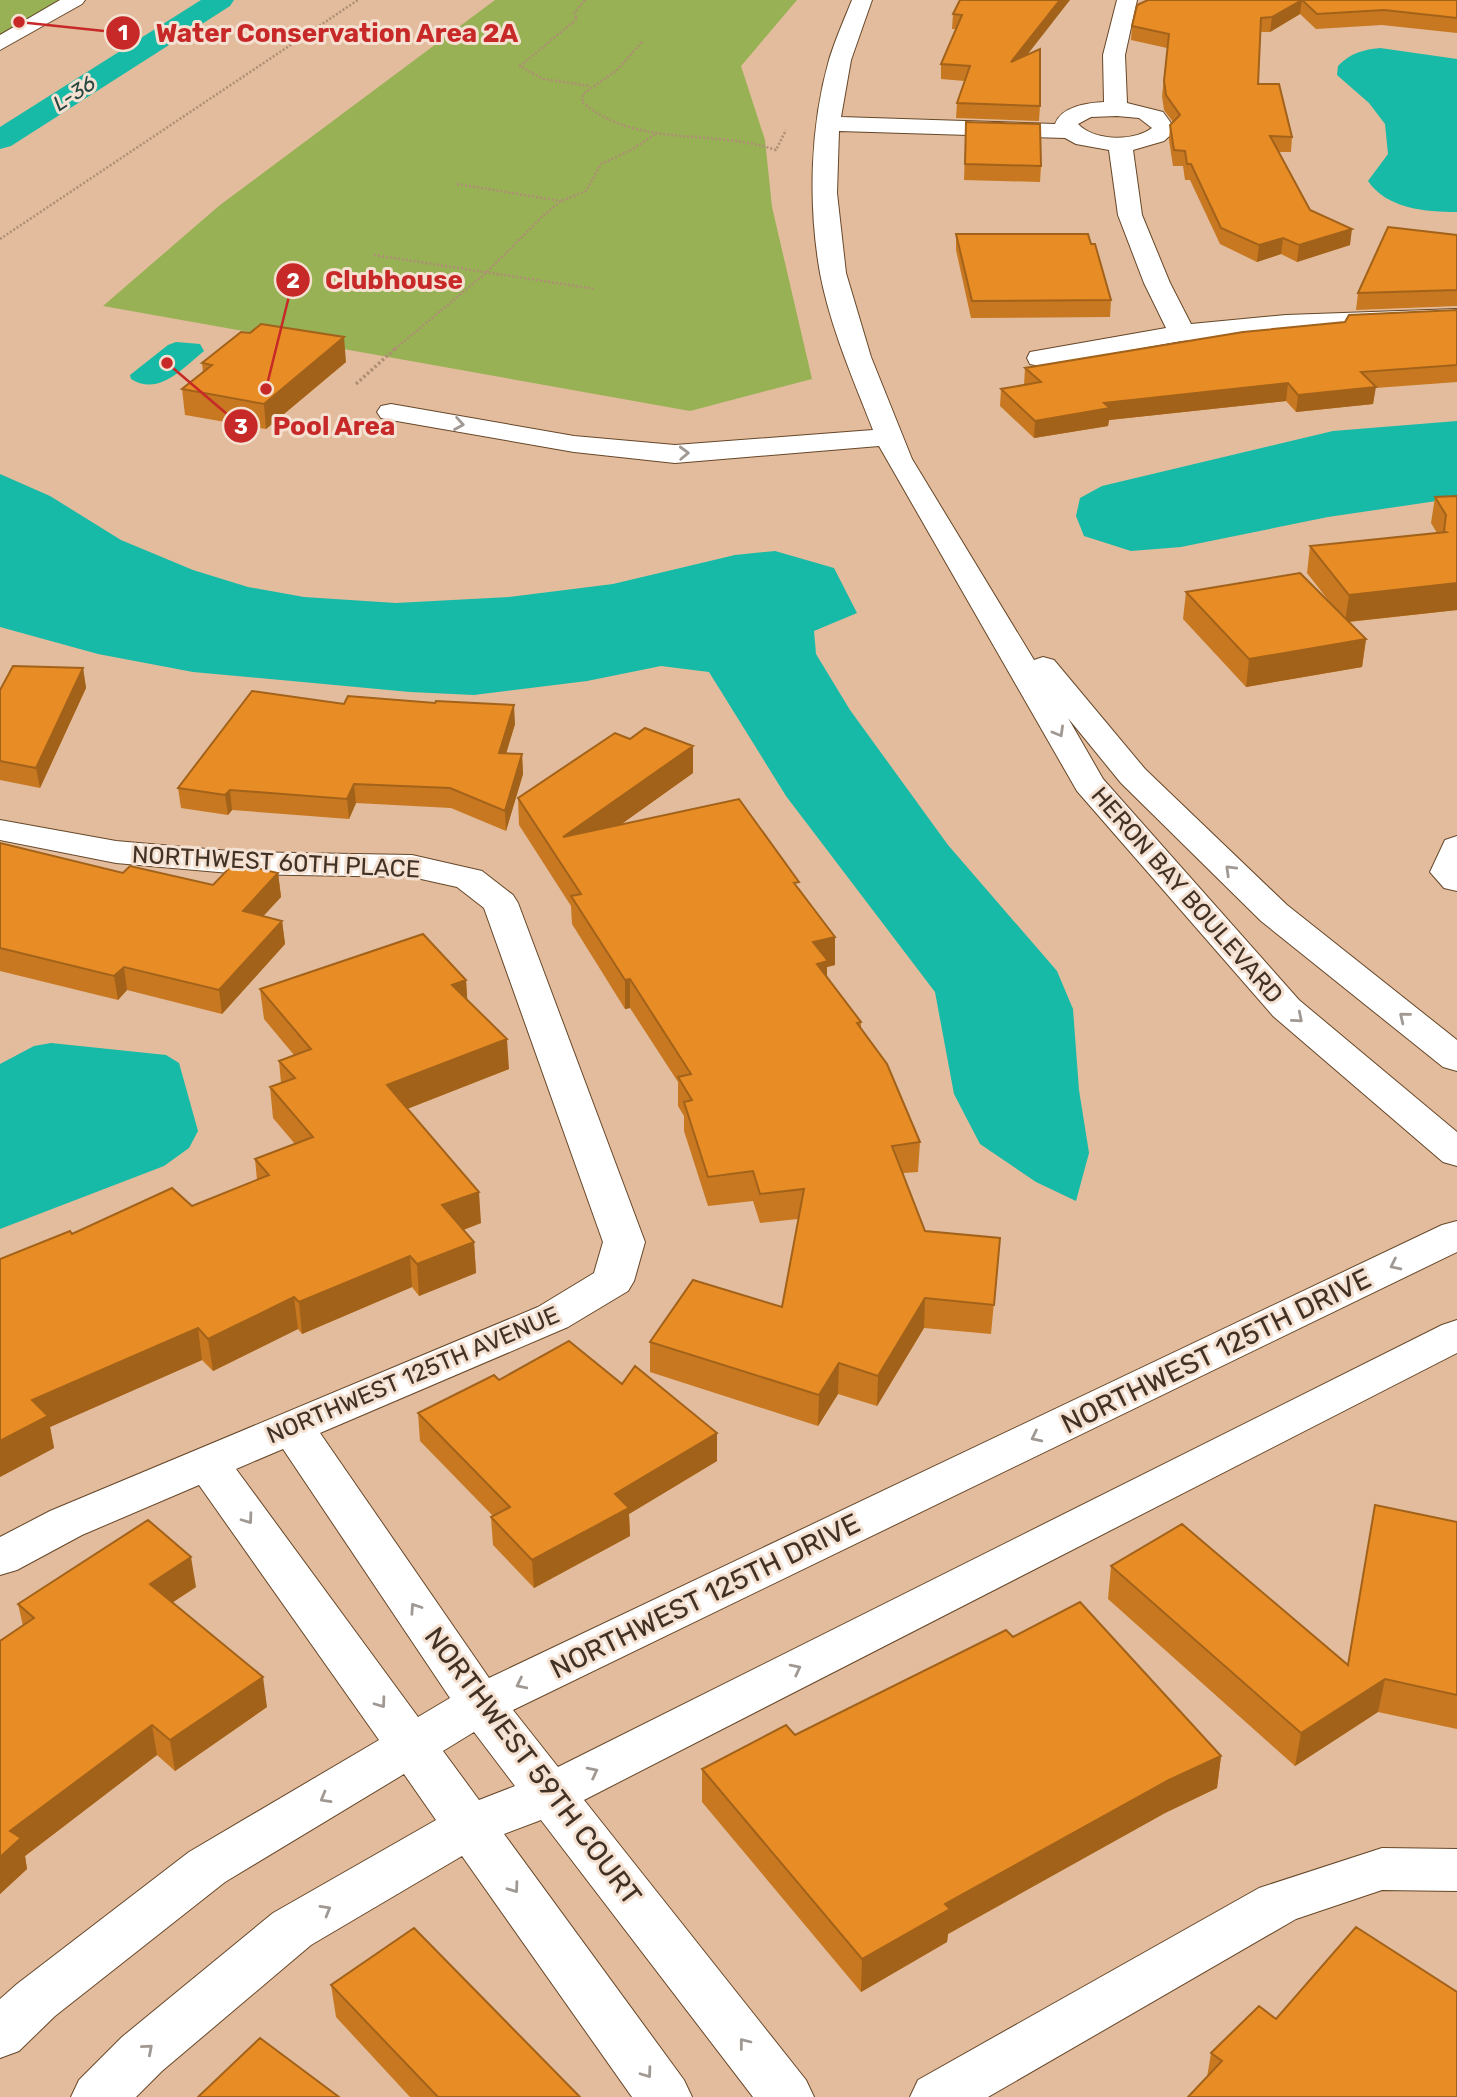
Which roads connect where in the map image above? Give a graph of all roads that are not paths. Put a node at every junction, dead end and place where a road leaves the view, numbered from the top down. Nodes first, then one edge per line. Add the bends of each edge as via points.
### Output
1 (75, 0) edge
2 (862, 0) edge
3 (1127, 0) edge
4 (0, 44) edge
5 (1116, 109) junction
6 (830, 117) junction
7 (1070, 124) junction
8 (1120, 144) junction
9 (1457, 317) edge
10 (1182, 333) junction
11 (1040, 358) dead end
12 (400, 404) dead end
13 (885, 426) junction
14 (976, 588) junction
15 (0, 830) edge
16 (469, 879) joint
17 (1457, 1059) edge
18 (1457, 1153) edge
19 (1457, 1235) edge
20 (1457, 1335) edge
21 (292, 1427) junction
22 (208, 1464) junction
23 (0, 1558) edge
24 (480, 1704) junction
25 (413, 1747) junction
26 (550, 1794) junction
27 (470, 1826) junction
28 (1457, 1870) edge
29 (0, 2034) edge
30 (99, 2097) edge
31 (664, 2097) edge
32 (786, 2097) edge
33 (938, 2097) edge

1 - 4 street
2 - 6 street, HERON BAY BOULEVARD via 840,60
3 - 5 street via 1114,55
5 - 7 street via 1086,111
5 - 8 street via 1157,118 1164,130 1150,140
6 - 7 street
6 - 13 street, HERON BAY BOULEVARD via 825,193 833,272 858,357
7 - 8 street via 1089,140
8 - 10 street via 1130,215
9 - 10 street
10 - 11 street
12 - 13 street via 574,444 675,454
13 - 14 street, HERON BAY BOULEVARD via 898,459
17 -> 14 street, HERON BAY BOULEVARD via 1274,913 1133,776
14 -> 18 street, HERON BAY BOULEVARD via 1089,784 1286,1008
15 - 16 street, NORTHWEST 60TH PLACE via 116,852 241,863 412,866
16 - 21 street, NORTHWEST 125TH AVENUE via 500,903 624,1242 613,1281 553,1317
19 -> 24 street, NORTHWEST 125TH DRIVE
26 -> 20 street
21 - 22 street, NORTHWEST 125TH AVENUE
24 -> 21 street, NORTHWEST 59TH COURT
22 - 23 street, NORTHWEST 125TH AVENUE via 66,1523
22 -> 25 street
24 - 25 street, NORTHWEST 125TH DRIVE
24 - 26 street, NORTHWEST 59TH COURT
25 - 27 street
25 -> 29 street, NORTHWEST 125TH DRIVE via 207,1867 36,2000
26 - 27 street
32 -> 26 street, NORTHWEST 59TH COURT
30 -> 27 street via 142,2054 292,1929
27 -> 31 street
28 - 33 street via 1382,1869 1278,1903

